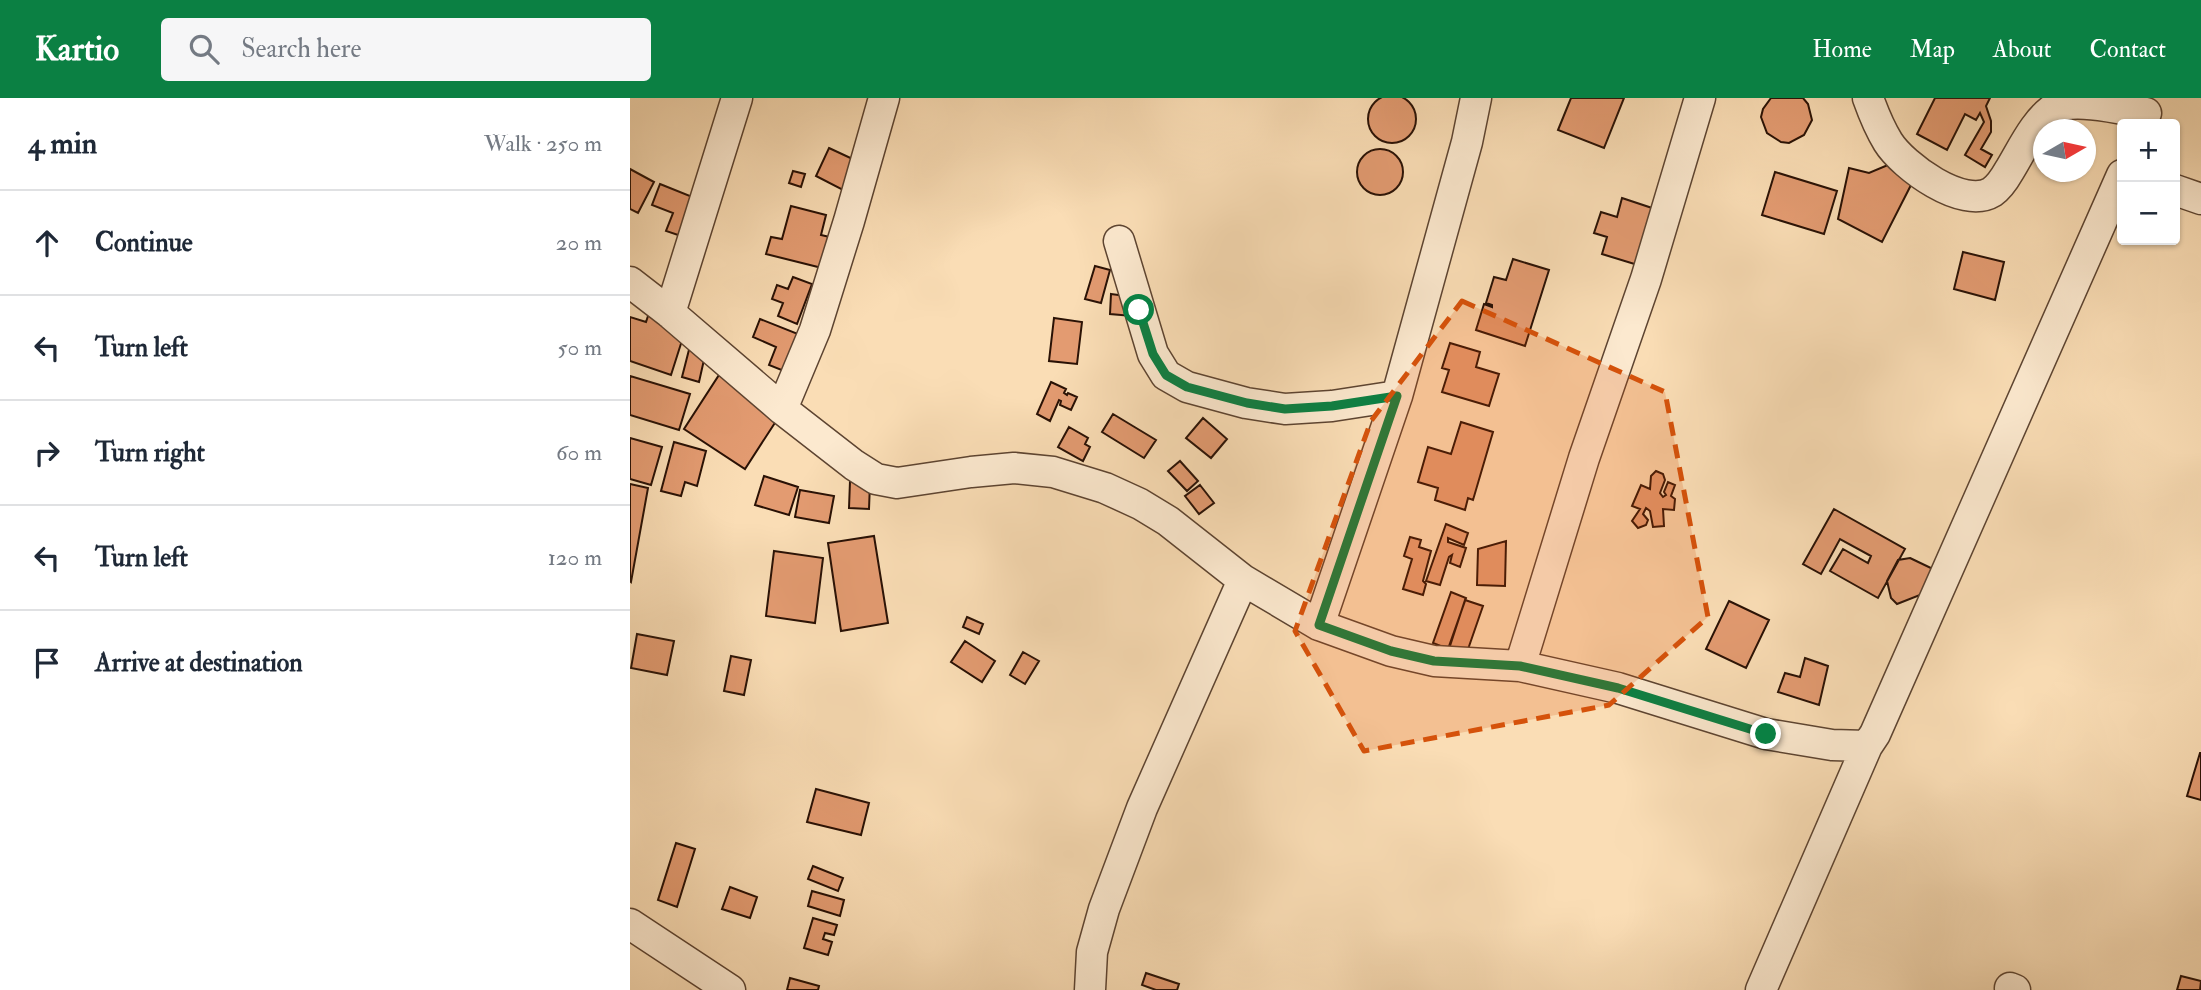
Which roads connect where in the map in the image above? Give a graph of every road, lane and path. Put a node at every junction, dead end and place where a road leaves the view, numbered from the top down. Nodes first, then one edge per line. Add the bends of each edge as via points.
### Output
1 (737, 98) edge
2 (884, 98) edge
3 (1476, 98) edge
4 (1700, 98) edge
5 (1868, 98) edge
6 (2146, 112) edge
7 (2119, 182) edge
8 (2180, 192) edge
9 (2201, 199) edge
10 (1119, 241) dead end
11 (630, 282) edge
12 (670, 313) junction
13 (1397, 396) junction
14 (782, 408) junction
15 (1243, 580) junction
16 (1319, 625) junction
17 (1520, 666) junction
18 (1867, 746) junction
19 (630, 924) edge
20 (730, 990) edge
21 (1090, 990) edge
22 (1761, 990) edge

1 - 12 street
2 - 14 street via 815,330
3 - 13 street
4 - 17 street
5 - 6 street via 1889,143 1910,166 1936,183 1978,196 1992,192 2004,179 2042,119 2056,107 2085,102
7 - 18 street
8 - 9 street
10 - 13 street via 1153,354 1166,375 1187,387 1285,409
11 - 12 street
12 - 14 street
13 - 16 street
14 - 15 street via 876,480 897,483 1014,468 1053,472 1105,488 1167,521
15 - 16 street
15 - 21 street via 1118,871 1092,952
16 - 17 street via 1434,661
17 - 18 street via 1618,688 1766,734
18 - 22 street
19 - 20 street

